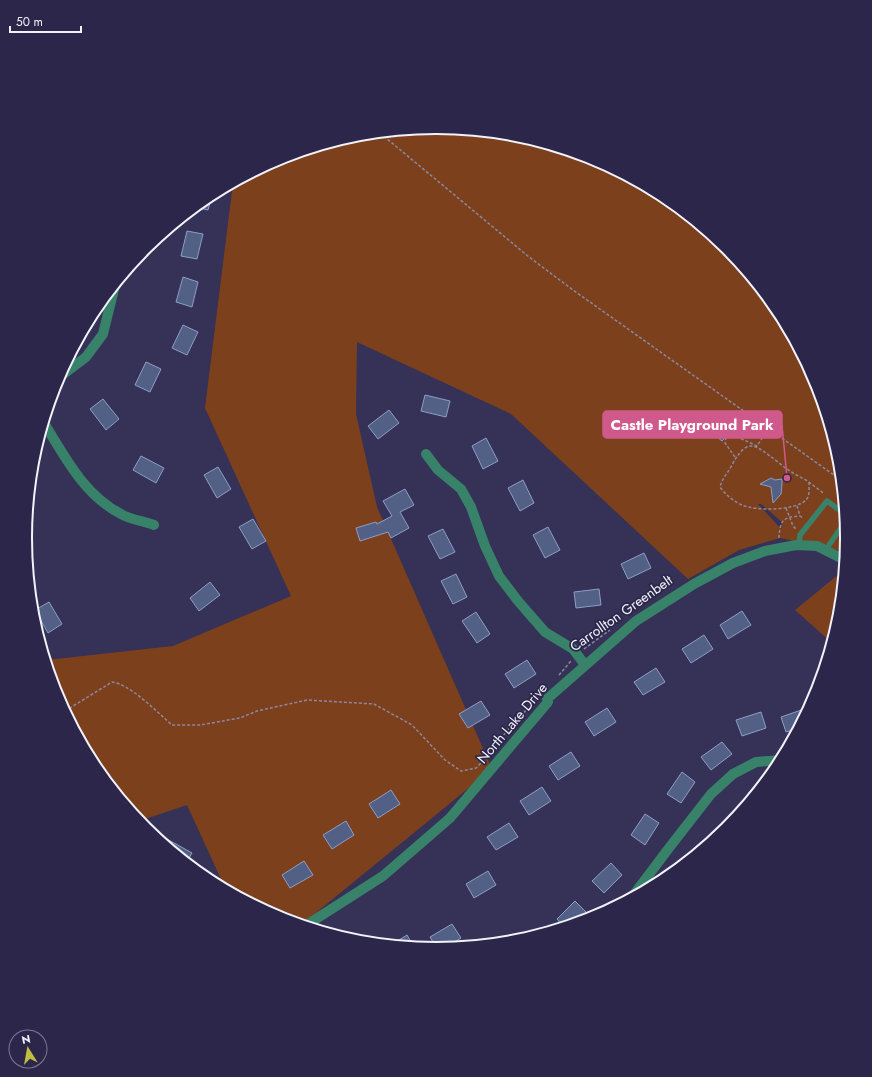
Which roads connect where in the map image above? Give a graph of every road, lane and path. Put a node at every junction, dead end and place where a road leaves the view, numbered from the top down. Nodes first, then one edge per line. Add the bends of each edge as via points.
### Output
1 (386, 138) edge
2 (112, 297) edge
3 (69, 370) edge
4 (47, 429) edge
5 (768, 429) junction
6 (757, 446) junction
7 (426, 454) dead end
8 (735, 457) junction
9 (835, 476) edge
10 (809, 482) junction
11 (822, 492) dead end
12 (797, 506) junction
13 (786, 508) junction
14 (839, 510) edge
15 (789, 517) junction
16 (154, 524) dead end
17 (793, 526) dead end
18 (840, 530) edge
19 (780, 538) dead end
20 (799, 545) junction
21 (827, 551) junction
22 (839, 557) edge
23 (612, 628) dead end
24 (576, 654) junction
25 (585, 665) junction
26 (556, 678) dead end
27 (540, 695) dead end
28 (70, 708) edge
29 (773, 761) edge
30 (640, 887) edge
31 (311, 922) edge

1 - 5 path via 529,257
2 - 3 street via 103,334 86,358
4 - 16 street via 75,474 97,498 122,515
5 - 6 path
5 - 9 path
6 - 8 path via 744,448
6 - 8 path via 731,434 726,437 726,443
6 - 10 path via 788,471
7 - 24 street via 438,470 461,489 499,576 545,632 573,649
8 - 13 path via 721,483 720,487 725,493 742,506 755,509
10 - 11 path
10 - 12 path via 806,500
12 - 13 path
12 - 15 path via 800,516
13 - 15 path
14 - 20 lane via 827,501 800,535
15 - 17 path
15 - 19 path via 780,525
18 - 21 lane
20 - 21 street, North Lake Drive via 817,546
20 - 25 street, North Lake Drive via 764,551 733,563 694,584 636,621
21 - 22 street, North Lake Drive
23 - 24 path, Carrollton Greenbelt
24 - 25 street
24 - 26 path, Carrollton Greenbelt
25 - 31 street, North Lake Drive via 547,699 548,702 450,818 383,876
27 - 28 path via 476,768 461,771 445,760 412,725 374,704 307,700 257,711 240,718 200,725 172,725 137,695 120,683 112,682
29 - 30 street via 756,762 733,774 711,794

